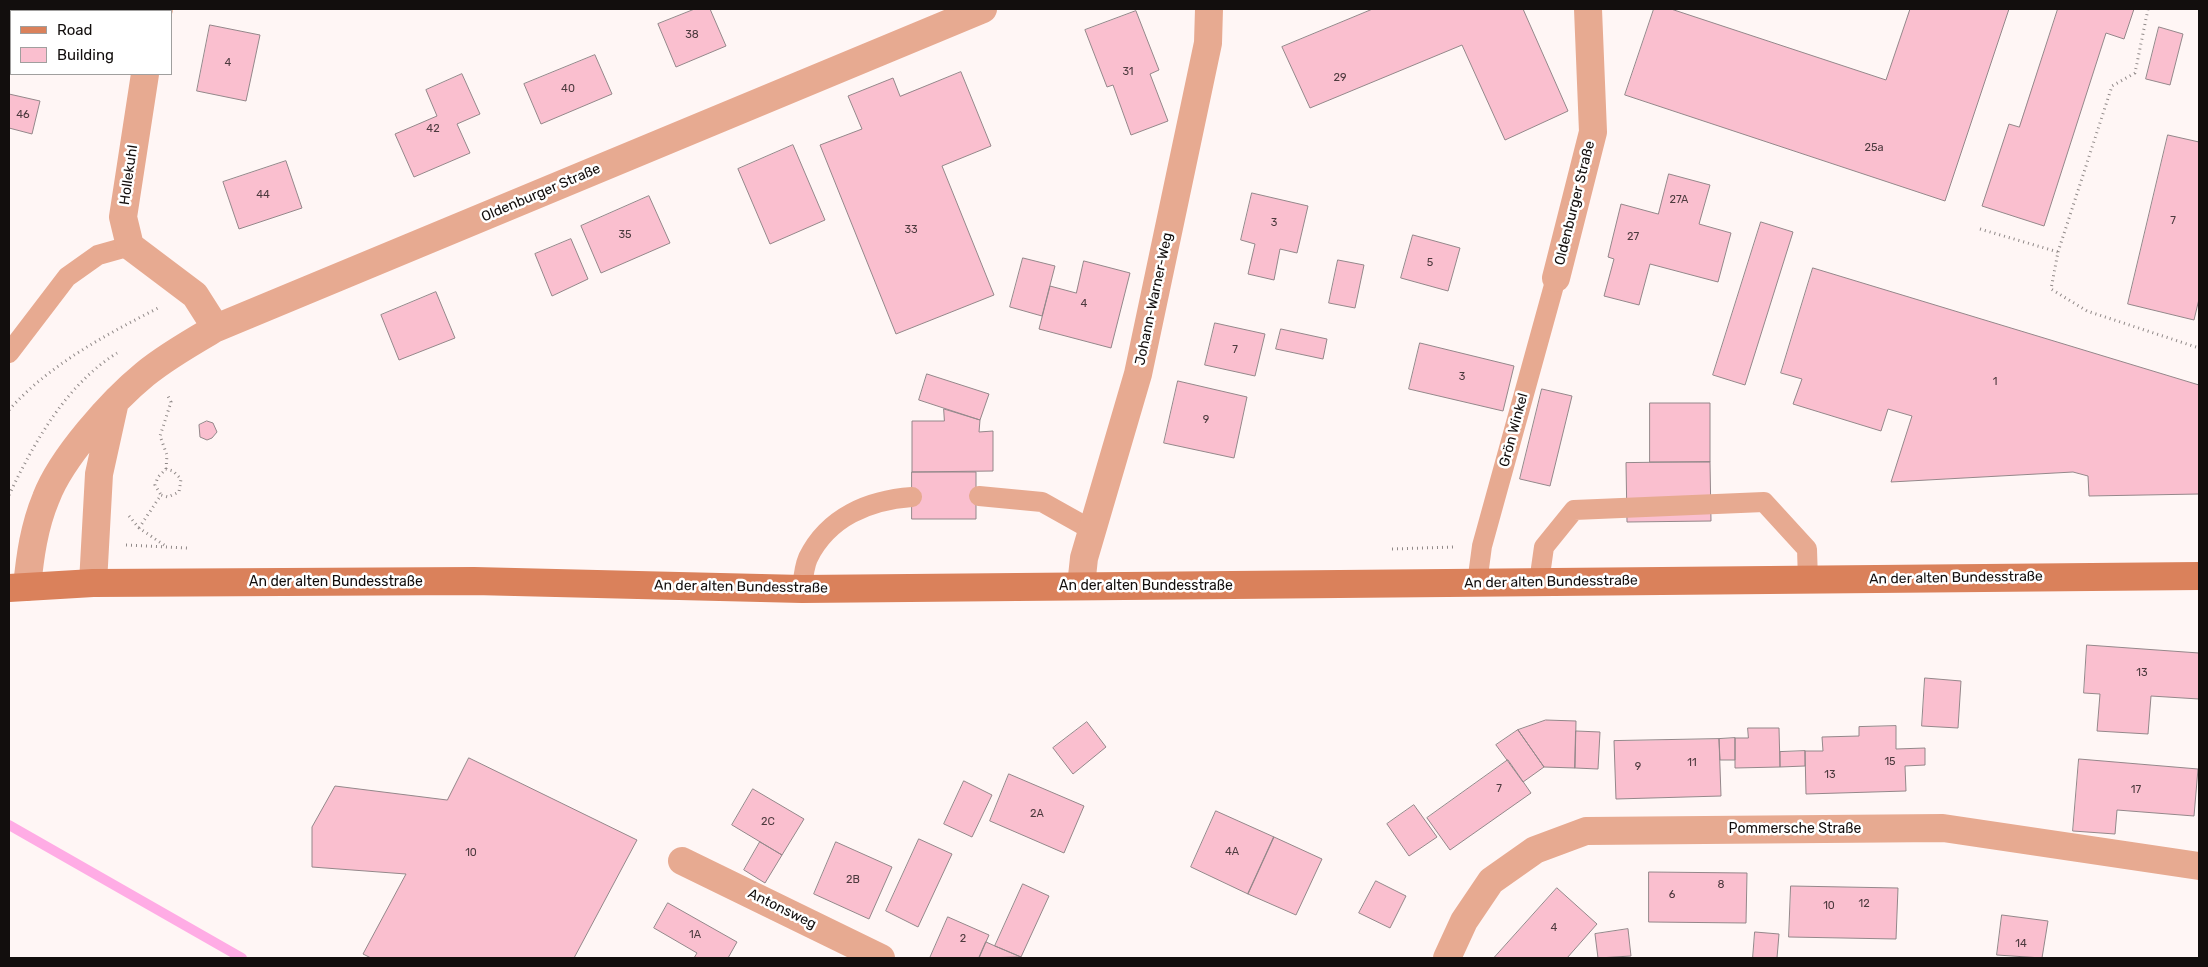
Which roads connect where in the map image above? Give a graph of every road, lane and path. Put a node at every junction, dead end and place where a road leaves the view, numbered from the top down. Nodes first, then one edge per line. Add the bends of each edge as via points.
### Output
1 (983, 9) edge
2 (1209, 9) edge
3 (1588, 9) edge
4 (2148, 9) edge
5 (145, 75) edge
6 (1980, 229) dead end
7 (130, 246) junction
8 (2058, 252) junction
9 (1556, 278) joint
10 (195, 295) junction
11 (216, 328) junction
12 (2199, 348) edge
13 (9, 353) edge
14 (166, 391) dead end
15 (115, 404) junction
16 (9, 410) edge
17 (166, 469) junction
18 (161, 495) junction
19 (979, 496) dead end
20 (912, 497) dead end
21 (128, 514) dead end
22 (139, 528) junction
23 (1092, 530) junction
24 (167, 547) dead end
25 (2199, 576) edge
26 (1808, 580) junction
27 (1539, 582) junction
28 (92, 583) junction
29 (1477, 583) junction
30 (1081, 586) junction
31 (18, 588) edge
32 (802, 589) junction
33 (682, 861) dead end
34 (2199, 866) edge
35 (881, 958) edge
36 (1447, 958) edge

1 - 11 street, Oldenburger Straße
2 - 23 street, Johann-Warner-Weg via 1208,44 1138,374
3 - 9 street, Oldenburger Straße via 1593,132
4 - 8 path via 2135,73 2112,86
5 - 7 street, Hollekuhl via 123,217
6 - 8 path
7 - 10 street
7 - 13 lane via 98,255 67,277
8 - 12 path via 2051,289 2087,311
9 - 29 lane, Grön Winkel via 1482,546
10 - 11 street
10 - 16 path via 162,306 104,336 24,392
11 - 15 street, Oldenburger Straße via 145,374
14 - 17 path via 171,402 160,436 167,455
15 - 28 street via 99,474
15 - 31 street, Oldenburger Straße via 74,449 46,496
17 - 18 path via 155,485
17 - 18 path via 174,471 181,479 179,492 168,497
18 - 22 path
19 - 23 lane via 1042,502
20 - 32 lane via 888,499 845,515 823,535 807,560
21 - 22 path
22 - 24 path
23 - 30 street, Johann-Warner-Weg
25 - 26 street, An der alten Bundesstraße
26 - 27 street, An der alten Bundesstraße
26 - 27 lane via 1807,549 1764,502 1574,510 1544,547
27 - 29 street, An der alten Bundesstraße
28 - 31 street, Oldenburger Straße
28 - 32 street, An der alten Bundesstraße via 474,581
29 - 30 street, An der alten Bundesstraße
30 - 32 street, An der alten Bundesstraße
33 - 35 street, Antonsweg
34 - 36 street, Pommersche Straße via 1943,828 1586,831 1535,850 1491,881 1464,922

